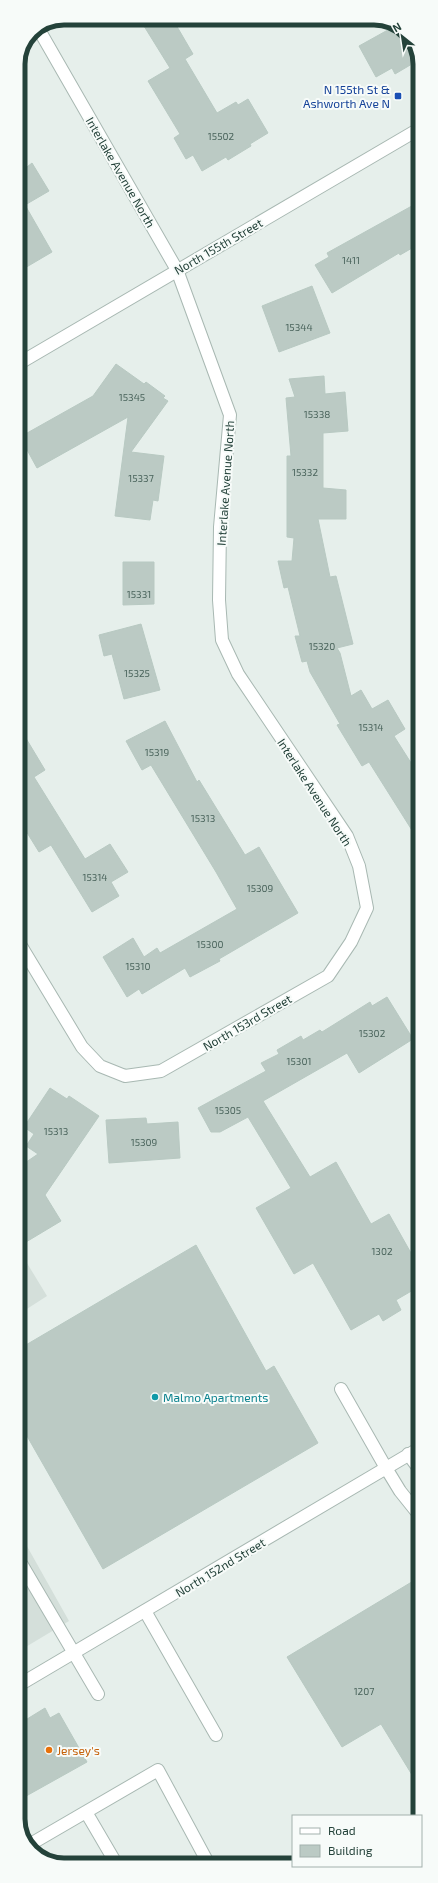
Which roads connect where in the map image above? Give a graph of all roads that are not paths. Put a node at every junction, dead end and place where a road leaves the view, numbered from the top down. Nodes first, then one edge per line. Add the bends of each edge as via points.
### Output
1 (41, 33) edge
2 (413, 132) edge
3 (177, 270) junction
4 (25, 360) edge
5 (351, 942) joint
6 (25, 953) edge
7 (341, 1390) dead end
8 (413, 1452) edge
9 (408, 1454) junction
10 (413, 1461) edge
11 (386, 1468) junction
12 (413, 1507) edge
13 (25, 1570) edge
14 (145, 1611) junction
15 (74, 1653) junction
16 (25, 1682) edge
17 (98, 1694) dead end
18 (216, 1735) dead end
19 (86, 1812) junction
20 (33, 1843) edge
21 (113, 1858) edge
22 (205, 1858) edge

1 - 3 street, Interlake Avenue North
2 - 3 street, North 155th Street
3 - 4 street, North 155th Street
3 - 5 street, Interlake Avenue North via 230,415 220,527 219,600 222,640 238,674 347,836 359,866 367,908
5 - 6 street, North 153rd Street via 328,976 161,1071 125,1076 100,1066 82,1047
7 - 11 street
8 - 9 street, North 152nd Street
9 - 10 street
9 - 11 street, North 152nd Street
11 - 12 street
11 - 14 street, North 152nd Street
13 - 15 street
14 - 15 street, North 152nd Street
14 - 18 street
15 - 16 street, North 152nd Street
15 - 17 street
19 - 20 street
19 - 21 street
19 - 22 street via 158,1770

